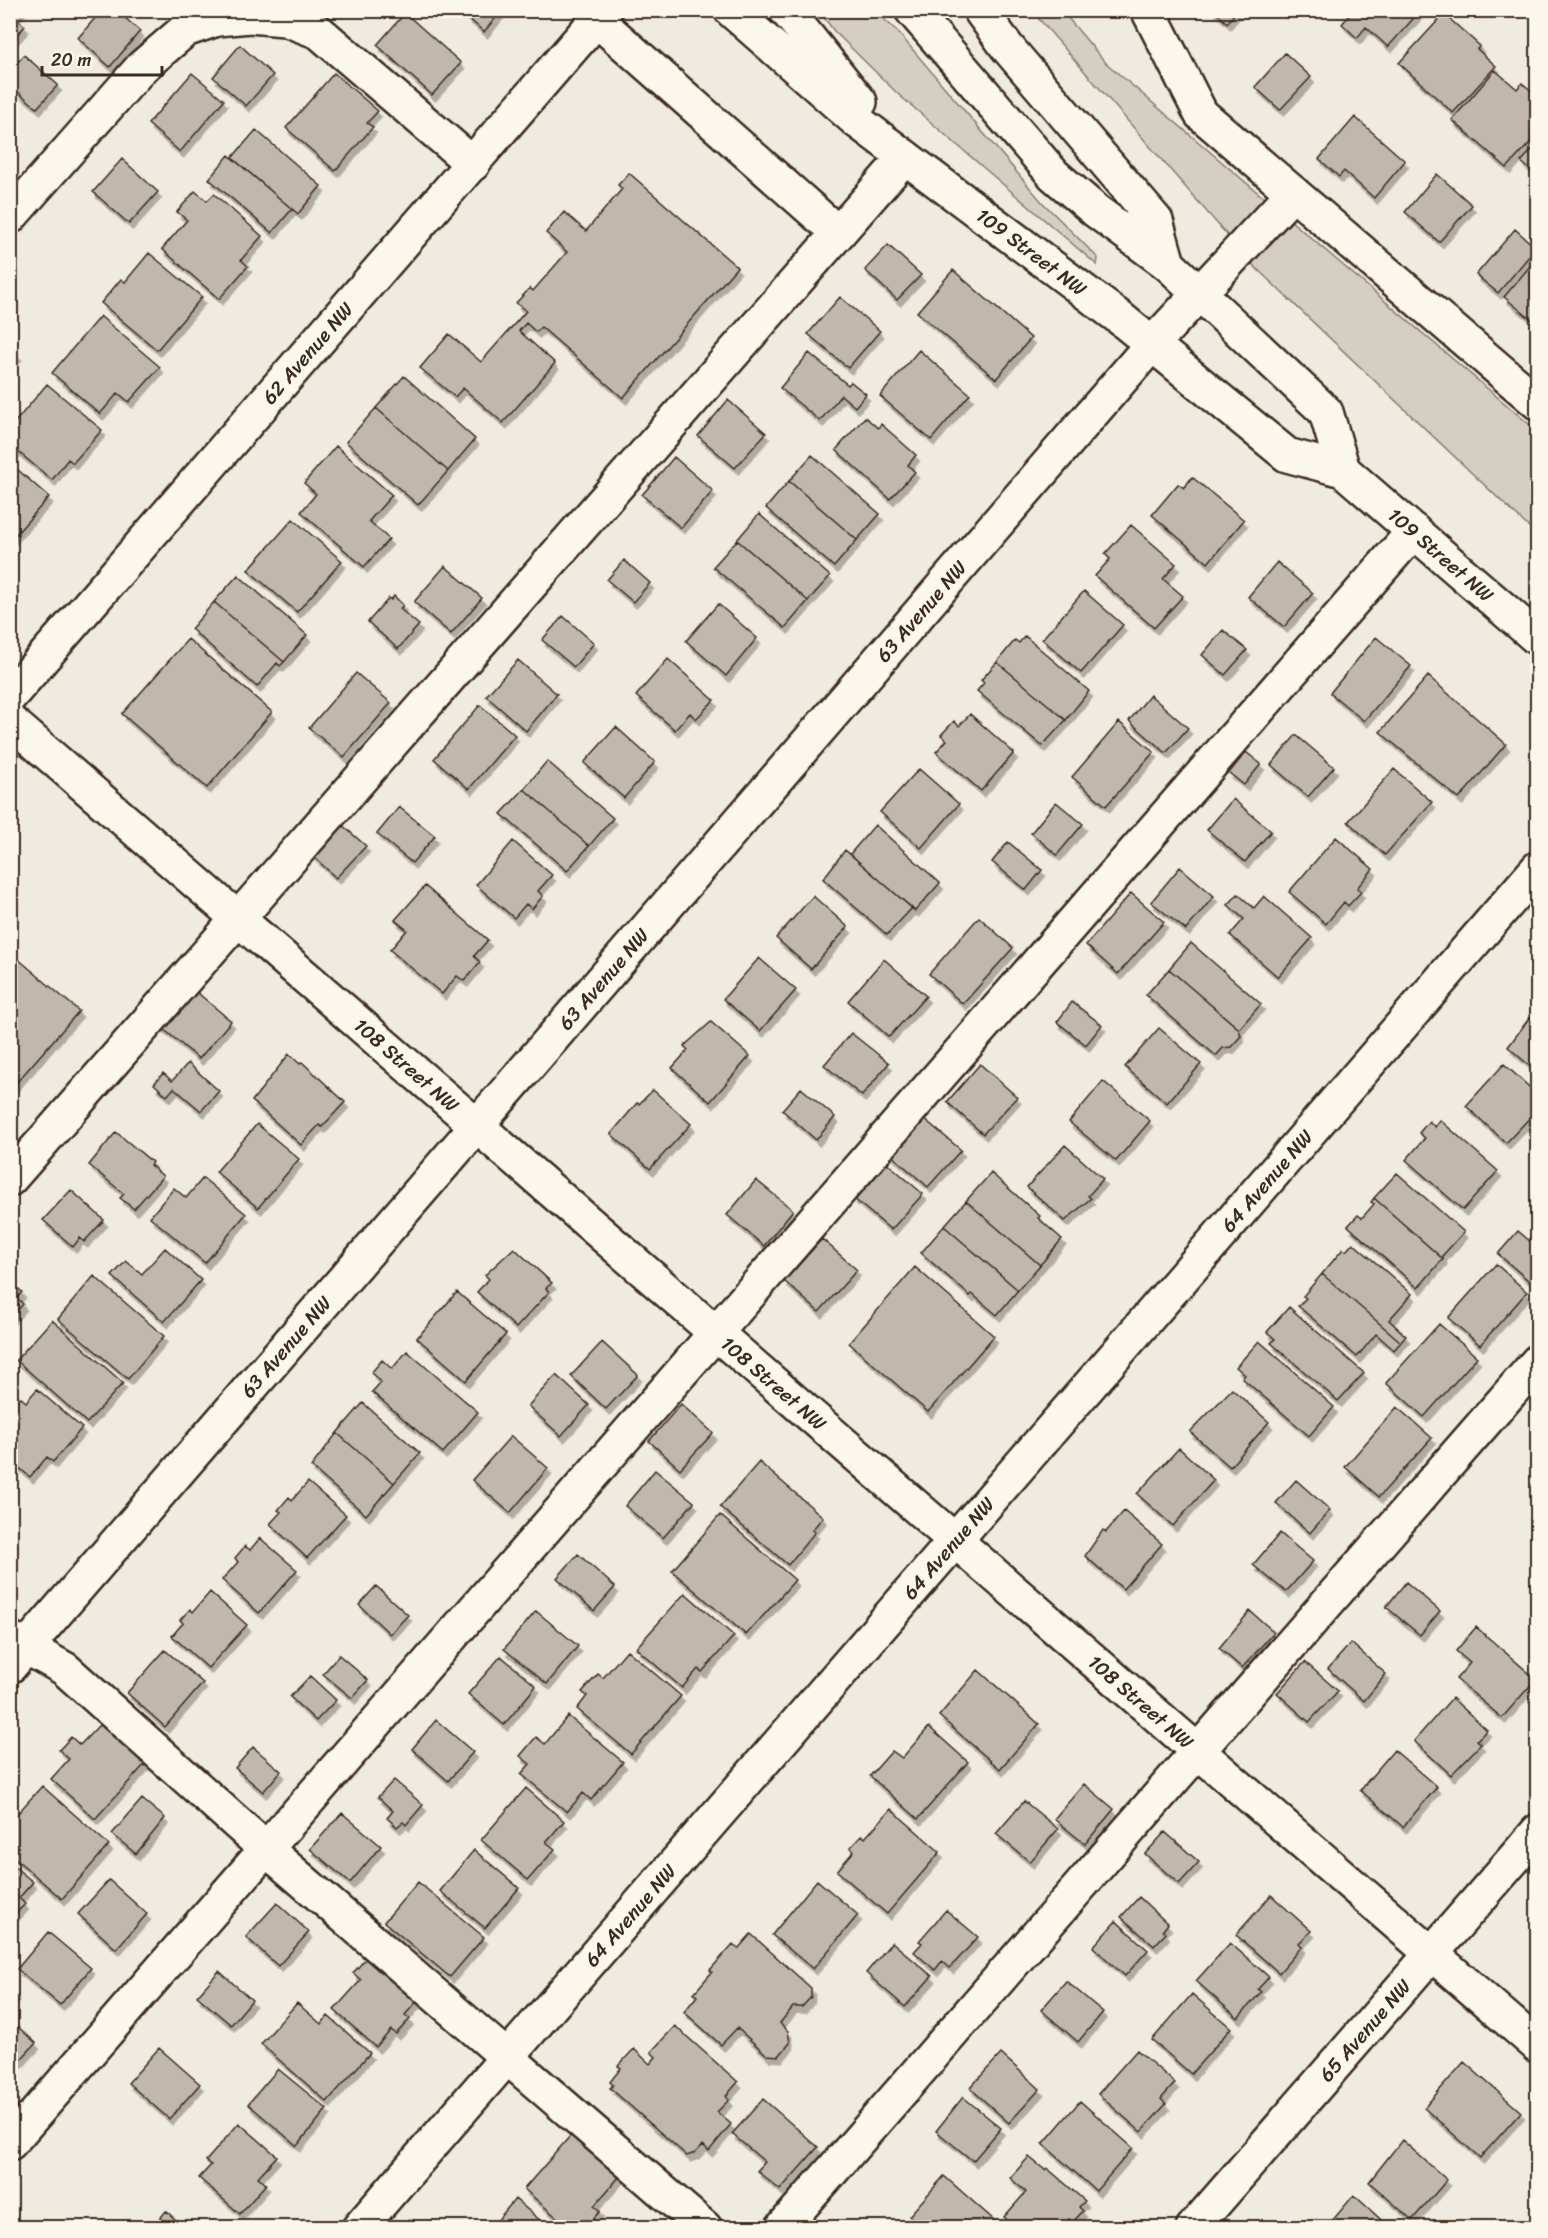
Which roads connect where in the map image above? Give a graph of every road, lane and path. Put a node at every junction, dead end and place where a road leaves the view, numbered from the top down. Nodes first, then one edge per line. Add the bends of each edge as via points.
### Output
1 (732, 10) edge
2 (786, 10) edge
3 (912, 10) edge
4 (980, 10) edge
5 (1148, 10) edge
6 (601, 15) edge
7 (905, 157) junction
8 (472, 164) junction
9 (1293, 193) junction
10 (10, 217) edge
11 (838, 232) junction
12 (1168, 264) junction
13 (1198, 294) junction
14 (1152, 344) junction
15 (1538, 403) edge
16 (1342, 470) junction
17 (1414, 531) junction
18 (1538, 639) edge
19 (10, 696) edge
20 (10, 721) edge
21 (1538, 868) edge
22 (238, 918) junction
23 (478, 1124) junction
24 (10, 1179) edge
25 (717, 1333) junction
26 (1538, 1361) edge
27 (955, 1540) junction
28 (16, 1650) edge
29 (1198, 1749) junction
30 (1538, 1831) edge
31 (267, 1850) junction
32 (1431, 1954) junction
33 (1538, 2046) edge
34 (509, 2056) junction
35 (10, 2143) edge
36 (359, 2228) edge
37 (705, 2228) edge
38 (782, 2228) edge
39 (1193, 2228) edge

1 - 7 street, 109 Street NW via 857,121
2 - 7 street
3 - 12 street via 1054,175
4 - 12 street via 1156,221
5 - 9 street via 1201,114
6 - 8 street, 62 Avenue NW
6 - 11 street
7 - 11 street
7 - 14 street, 109 Street NW
8 - 10 street via 319,32 285,19 217,19 185,30 142,68
8 - 19 street, 62 Avenue NW
9 - 13 street, 63 Avenue NW
9 - 15 street
11 - 22 street
12 - 13 street
13 - 14 street, 63 Avenue NW
13 - 16 street via 1326,412
14 - 16 street, 109 Street NW via 1287,455
14 - 23 street, 63 Avenue NW
16 - 17 street, 109 Street NW
17 - 18 street, 109 Street NW
17 - 25 street
20 - 22 street, 108 Street NW
21 - 27 street, 64 Avenue NW
22 - 23 street, 108 Street NW
22 - 24 street
23 - 25 street, 108 Street NW
23 - 28 street, 63 Avenue NW
25 - 27 street, 108 Street NW
25 - 31 street
26 - 29 street
27 - 29 street, 108 Street NW
27 - 34 street, 64 Avenue NW
28 - 31 street via 65,1669
29 - 32 street, 108 Street NW
29 - 38 street
30 - 32 street, 65 Avenue NW
31 - 34 street
31 - 35 street
32 - 33 street, 108 Street NW
32 - 39 street, 65 Avenue NW
34 - 36 street, 64 Avenue NW
34 - 37 street

